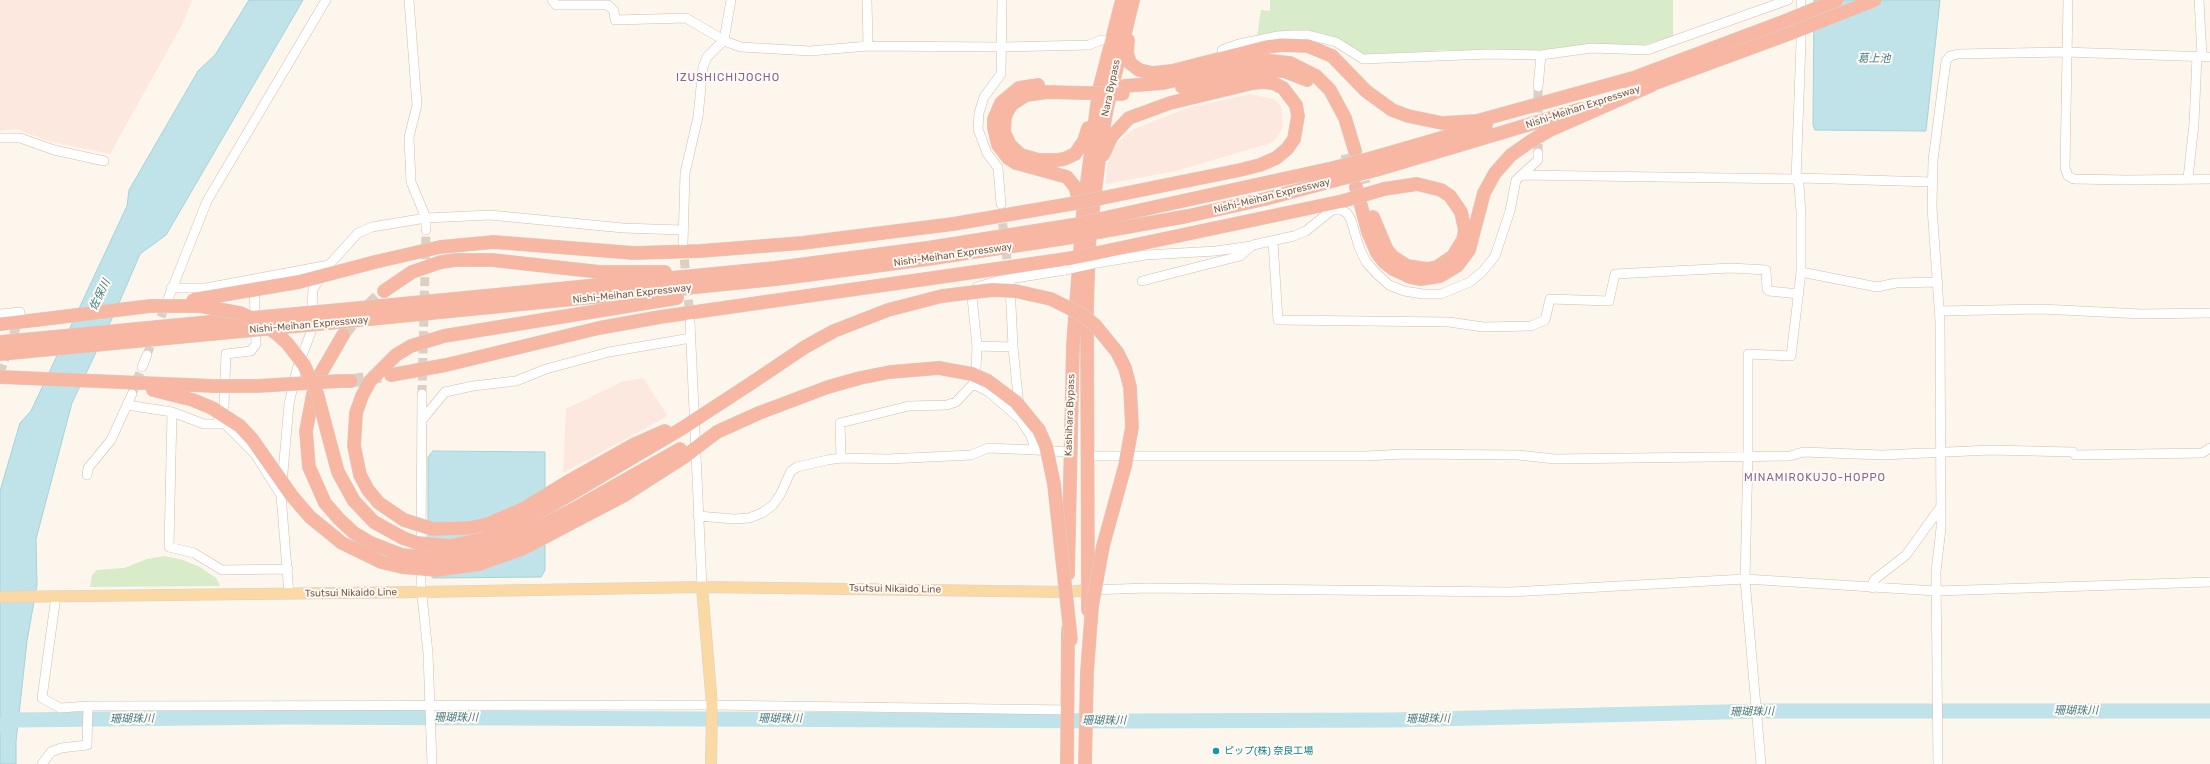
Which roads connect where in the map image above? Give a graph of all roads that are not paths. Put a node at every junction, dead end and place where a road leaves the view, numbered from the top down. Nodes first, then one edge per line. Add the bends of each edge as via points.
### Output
1 (326, 0) edge
2 (409, 0) edge
3 (552, 0) edge
4 (731, 0) edge
5 (867, 0) edge
6 (1002, 0) edge
7 (1122, 0) edge
8 (1133, 0) edge
9 (1139, 0) edge
10 (1788, 0) edge
11 (1801, 0) edge
12 (1837, 0) edge
13 (1875, 0) edge
14 (2068, 0) edge
15 (2199, 0) edge
16 (724, 40) junction
17 (1111, 40) junction
18 (868, 46) junction
19 (1002, 48) junction
20 (1222, 50) dead end
21 (2065, 52) junction
22 (1541, 55) junction
23 (2203, 56) edge
24 (1104, 69) junction
25 (1213, 76) junction
26 (1633, 78) junction
27 (1652, 85) junction
28 (1171, 86) junction
29 (1538, 87) tunnel mouth
30 (1086, 89) junction
31 (0, 138) edge
32 (1351, 152) tunnel mouth
33 (1538, 153) tunnel mouth
34 (104, 161) dead end
35 (1335, 174) junction
36 (1522, 175) junction
37 (1096, 178) junction
38 (2188, 178) junction
39 (1796, 179) junction
40 (2210, 179) edge
41 (1932, 182) junction
42 (1001, 204) tunnel mouth
43 (1083, 213) junction
44 (426, 218) junction
45 (426, 230) tunnel mouth
46 (682, 230) junction
47 (1073, 231) junction
48 (1273, 242) junction
49 (683, 243) tunnel mouth
50 (1253, 246) junction
51 (855, 258) junction
52 (1097, 258) junction
53 (1066, 264) junction
54 (329, 265) junction
55 (1801, 272) junction
56 (777, 279) junction
57 (254, 280) junction
58 (1142, 281) dead end
59 (1938, 282) junction
60 (1010, 284) tunnel mouth
61 (171, 288) junction
62 (384, 291) tunnel mouth
63 (1799, 294) junction
64 (150, 306) junction
65 (164, 309) tunnel mouth
66 (1939, 311) junction
67 (2210, 313) edge
68 (0, 314) edge
69 (20, 316) dead end
70 (339, 316) junction
71 (690, 322) tunnel mouth
72 (0, 324) edge
73 (343, 335) tunnel mouth
74 (691, 338) junction
75 (0, 342) edge
76 (27, 345) junction
77 (977, 346) junction
78 (1013, 347) junction
79 (0, 354) edge
80 (147, 355) tunnel mouth
81 (142, 367) tunnel mouth
82 (391, 375) tunnel mouth
83 (0, 377) edge
84 (346, 381) tunnel mouth
85 (114, 382) junction
86 (973, 384) junction
87 (132, 394) tunnel mouth
88 (422, 394) tunnel mouth
89 (127, 405) junction
90 (172, 412) junction
91 (1020, 419) junction
92 (422, 420) junction
93 (216, 423) junction
94 (2210, 448) edge
95 (1035, 450) junction
96 (1940, 451) junction
97 (1069, 452) junction
98 (1088, 456) junction
99 (1748, 456) junction
100 (841, 458) junction
101 (87, 475) dead end
102 (570, 487) junction
103 (281, 495) junction
104 (1941, 507) junction
105 (698, 516) junction
106 (402, 561) junction
107 (288, 569) junction
108 (1745, 579) junction
109 (2210, 582) edge
110 (702, 587) junction
111 (1872, 588) junction
112 (1088, 590) junction
113 (1936, 591) junction
114 (421, 592) junction
115 (1068, 592) junction
116 (289, 594) junction
117 (53, 596) junction
118 (0, 597) edge
119 (430, 706) junction
120 (712, 706) junction
121 (88, 709) junction
122 (1068, 712) junction
123 (42, 764) edge
124 (432, 764) edge
125 (711, 764) edge
126 (1067, 764) edge
127 (1072, 764) edge
128 (1086, 764) edge
129 (1761, 764) edge
130 (1938, 764) edge

1 - 61 street via 207,201
2 - 44 street via 417,105 409,137 411,182
3 - 16 street via 561,5 608,5 614,11 615,20 686,18
4 - 16 street
5 - 18 street
6 - 19 street
7 - 17 highway, Nara Bypass
8 - 37 highway, Nara Bypass via 1106,108
9 - 28 highway via 1129,34 1128,58 1134,66 1145,72 1160,73
10 - 22 street via 1647,50 1592,48
11 - 39 street
12 - 26 highway, Nishi-Meihan Expressway, bridge
13 - 27 highway, Nishi-Meihan Expressway, bridge
14 - 21 street via 2068,43
15 - 23 street
16 - 18 street via 741,47 810,51
16 - 46 street via 707,57 703,67 698,117 685,172
17 - 19 street via 1101,40 1089,45
17 - 24 highway, Nara Bypass
18 - 19 street
19 - 42 street via 1001,74 984,97 978,129 987,153 998,168
20 - 22 street via 1278,36 1308,35 1336,42 1363,59 1489,54
21 - 23 street
21 - 38 street via 2065,168 2068,176 2074,179 2119,180
21 - 41 street via 1958,54 1948,58 1945,64
22 - 29 street
23 - 38 street
24 - 30 highway via 1086,134 1075,154 1064,159 1039,160 1021,155 1010,145 1004,132 1005,117 1018,99 1035,93
24 - 43 highway, Kashihara Bypass via 1090,145
25 - 26 highway via 1282,45 1308,46 1332,56 1366,91 1392,110 1442,123 1477,121
25 - 28 highway
25 - 28 highway
25 - 28 highway via 1192,71
25 - 28 highway via 1194,91
25 - 32 highway via 1274,70 1304,78 1320,92 1332,110
25 - 64 highway, bridge via 1273,83 1283,88 1296,105 1298,116 1294,139 1287,149 1276,158 1247,168 1102,198 946,225 788,244 700,251 634,253 494,242 440,247 265,288
26 - 35 highway, Nishi-Meihan Expressway, bridge via 1472,130 1372,158
27 - 35 highway, Nishi-Meihan Expressway, bridge via 1552,118 1376,170
27 - 52 highway, bridge via 1550,130 1511,155 1495,173 1484,193 1473,241 1467,255 1458,266 1440,276 1421,279 1393,269 1377,253 1368,232 1360,186 1376,228 1386,250 1393,257 1408,266 1427,269 1437,267 1453,256 1459,248 1464,230 1461,212 1450,196 1429,186 1417,184 1384,189 1343,201
28 - 30 highway via 1123,90
28 - 37 highway via 1140,113 1120,126 1105,151
30 - 43 highway via 1039,84 1019,88 1001,103 994,119 998,144 1008,158 1025,167 1061,174 1072,182
31 - 34 street via 20,138 54,150
33 - 36 street via 1538,160
35 - 47 highway, Nishi-Meihan Expressway, bridge via 1265,199 1188,216 1100,225
36 - 39 street
36 - 48 street via 1516,180 1510,211 1495,256 1470,282 1441,294 1404,291 1389,285 1366,262 1351,220 1347,213 1341,210 1332,210 1306,231
37 - 98 highway, Kashihara Bypass via 1087,274
38 - 40 street
39 - 41 street
39 - 55 street via 1799,185 1801,213
41 - 59 street
43 - 97 highway, Kashihara Bypass via 1073,337
44 - 45 street
44 - 46 street via 490,215 623,228
44 - 54 street via 372,227 358,233
46 - 49 street
47 - 51 highway, Nishi-Meihan Expressway
47 - 56 highway, Nishi-Meihan Expressway via 936,258
48 - 50 street
48 - 63 street via 1278,320 1449,322 1483,327 1531,326 1545,320 1550,299 1609,301 1615,274 1731,268 1766,270 1769,291
50 - 52 street via 1216,251
50 - 58 street via 1240,256
51 - 62 highway via 713,270 636,272 568,270 492,260 456,260 441,262 412,272
51 - 70 highway, Nishi-Meihan Expressway
52 - 53 highway, bridge
53 - 77 street via 977,287 972,297
53 - 82 highway via 660,317 599,328 446,365
54 - 57 street
54 - 103 street via 313,290 311,332 297,369 289,404
55 - 59 street via 1877,287 1896,283
55 - 63 street
56 - 70 highway, Nishi-Meihan Expressway
56 - 102 highway, bridge via 444,336 411,346 396,355 370,381 362,396 356,413 354,446 360,475 379,503 404,520 425,528 469,528 488,524
57 - 61 street via 206,288
57 - 93 street via 256,344 251,351 226,354 224,406
59 - 66 street
60 - 78 street
61 - 65 street
63 - 99 street via 1791,356 1748,354
64 - 72 highway, bridge
64 - 102 highway, bridge via 200,306 240,313 260,322 277,334 296,354 310,376 338,472 354,500 374,522 403,538 424,544 449,546 483,539 503,532
66 - 67 street via 2041,309 2142,314
66 - 96 street
68 - 69 street via 20,312
70 - 76 highway, Nishi-Meihan Expressway, bridge
71 - 74 street
73 - 106 highway via 321,373 313,394 306,432 309,467 326,503 339,519 354,533
74 - 92 street via 609,352 546,369 516,381 445,392
74 - 105 street
75 - 76 highway, Nishi-Meihan Expressway
76 - 79 highway, Nishi-Meihan Expressway
77 - 78 street
77 - 86 street
78 - 91 street
80 - 81 street
83 - 85 highway
84 - 85 highway, bridge via 264,386
85 - 106 highway, bridge via 171,393 212,408 240,426 310,517 342,543 381,562
86 - 91 street via 989,392
86 - 100 street via 956,402 947,405 909,406 840,423
87 - 89 street
88 - 92 street
89 - 90 street
89 - 101 street via 111,440 88,468
90 - 93 street via 204,424
90 - 107 street via 169,547 194,553 222,570
91 - 95 street via 1031,436
92 - 114 street
93 - 103 street via 225,424 245,443
94 - 96 street via 2202,453 2075,455 2073,452
95 - 97 street
95 - 100 street via 988,448 971,455 888,459
96 - 99 street via 1882,455 1803,452 1790,456
96 - 104 street
97 - 115 highway, Kashihara Bypass
98 - 99 street via 1404,454 1518,455 1555,459
98 - 112 highway, Kashihara Bypass
99 - 108 street
100 - 105 street via 791,471 780,495 773,505 762,513 741,518
102 - 128 highway, bridge via 634,445 703,414 805,347 834,331 888,310 942,296 992,290 1014,291 1052,299 1082,314 1095,325 1117,352 1125,368 1131,394 1132,427 1125,466 1102,553 1089,640
103 - 107 street
104 - 111 street via 1906,555 1874,580
104 - 113 street
105 - 110 street
106 - 127 highway, bridge via 470,556 513,541 576,514 717,432 759,412 828,387 890,372 939,368 972,374 998,387 1016,402 1039,430 1046,446 1054,484 1071,640
107 - 116 street
108 - 111 street
108 - 112 street via 1511,592 1147,588
108 - 129 street
109 - 113 street
110 - 114 main road, Tsutsui Nikaido Line
110 - 115 main road, Tsutsui Nikaido Line
110 - 120 main road
111 - 113 street
112 - 115 main road, Tsutsui Nikaido Line
112 - 128 highway, Kashihara Bypass, bridge
113 - 130 street
114 - 116 main road, Tsutsui Nikaido Line
114 - 119 street via 428,653
115 - 122 highway, Kashihara Bypass
116 - 117 main road, Tsutsui Nikaido Line
117 - 118 main road, Tsutsui Nikaido Line
117 - 121 street via 42,698 60,708
119 - 120 street
119 - 121 street
119 - 124 street
120 - 122 street
120 - 125 main road
121 - 123 street via 87,745 61,748 51,752
122 - 126 highway, Kashihara Bypass

